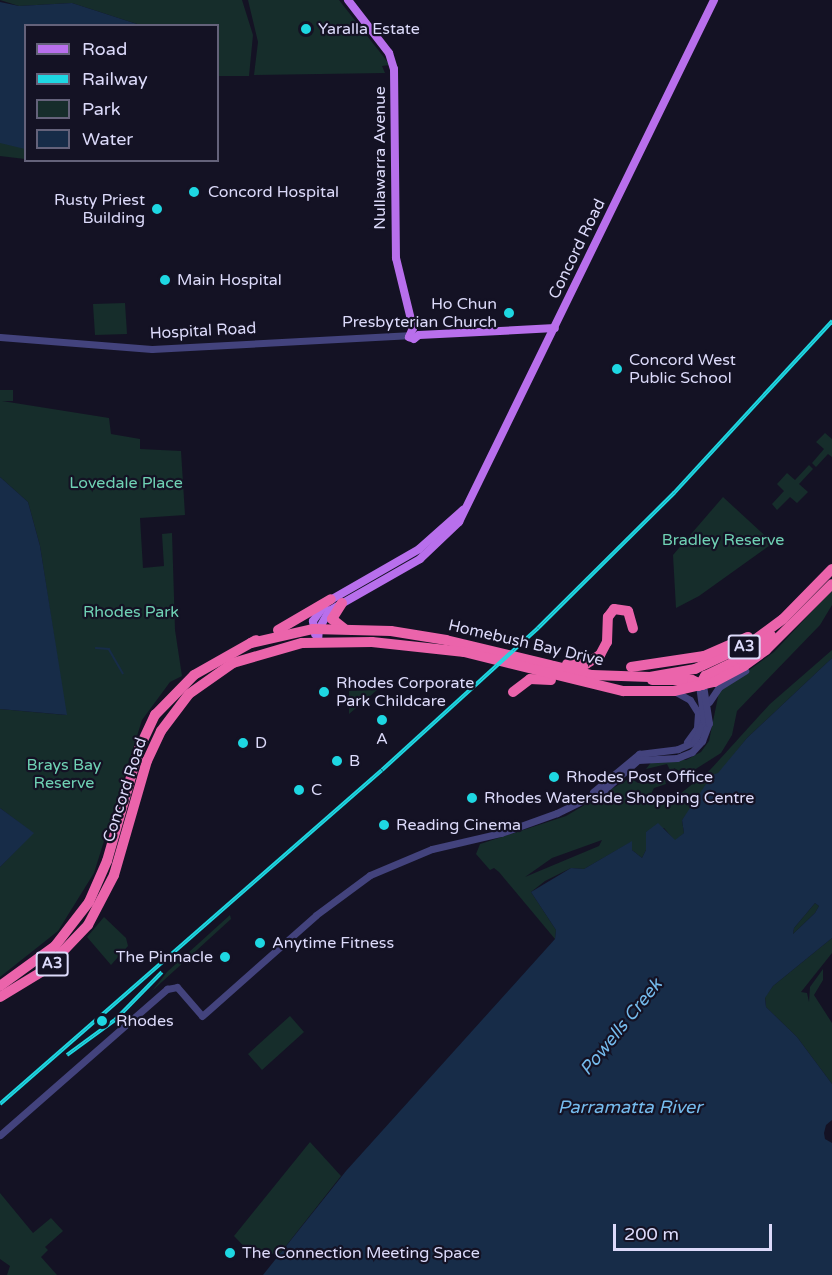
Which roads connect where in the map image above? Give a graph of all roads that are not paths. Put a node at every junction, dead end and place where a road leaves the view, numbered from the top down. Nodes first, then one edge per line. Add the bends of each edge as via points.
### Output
1 (348, 0) edge
2 (714, 0) edge
3 (555, 328) junction
4 (413, 333) junction
5 (0, 337) edge
6 (832, 569) edge
7 (832, 584) edge
8 (817, 585) junction
9 (336, 601) junction
10 (796, 607) junction
11 (633, 628) dead end
12 (316, 629) junction
13 (345, 629) junction
14 (318, 642) junction
15 (251, 643) junction
16 (766, 650) junction
17 (479, 652) junction
18 (527, 662) junction
19 (631, 666) dead end
20 (643, 677) junction
21 (184, 682) junction
22 (700, 685) junction
23 (624, 691) junction
24 (675, 691) junction
25 (192, 692) junction
26 (513, 692) dead end
27 (709, 704) junction
28 (668, 750) junction
29 (638, 757) junction
30 (0, 986) edge
31 (0, 997) edge
32 (0, 1135) edge

1 - 4 main road, Nullawarra Avenue via 388,54 394,69 397,264
2 - 3 main road, Concord Road
3 - 4 main road, Hospital Road
3 - 9 main road, Concord Road via 463,510 420,549
4 - 5 street, Hospital Road via 152,349
6 - 8 highway, Homebush Bay Drive / A3
7 - 16 highway, Homebush Bay Drive / A3
8 - 10 highway, Homebush Bay Drive / A3
8 - 19 highway via 772,622 728,647 685,661
9 - 12 main road, Concord Road via 316,616
9 - 13 highway via 332,619
9 - 15 highway
10 - 20 highway, Homebush Bay Drive / A3 via 770,630 727,656 685,671
10 - 22 highway via 763,643 705,676
11 - 18 highway via 628,611 612,610 607,619 607,642 595,659 570,664
12 - 13 highway, Homebush Bay Drive / A3
12 - 14 main road
12 - 15 highway, Homebush Bay Drive / A3
13 - 17 highway, Homebush Bay Drive / A3 via 409,633
14 - 17 highway, Homebush Bay Drive / A3
14 - 25 highway, Concord Road / A3 via 247,657 216,673
15 - 21 highway, Concord Road / A3
16 - 22 highway, Homebush Bay Drive / A3 via 736,671
16 - 27 street via 719,687
17 - 18 highway, Homebush Bay Drive / A3
18 - 20 highway, Homebush Bay Drive / A3 via 592,675
18 - 23 highway, Homebush Bay Drive / A3
20 - 22 highway
21 - 25 highway
21 - 30 highway, Concord Road / A3 via 155,716 143,739 106,861 87,904 44,957
22 - 24 highway, Homebush Bay Drive / A3
22 - 27 street
22 - 28 street via 705,715 701,732 688,746
23 - 24 highway, Homebush Bay Drive / A3
23 - 26 highway via 614,695 530,679
24 - 28 street via 695,705 699,722 690,740
25 - 31 highway, Concord Road / A3 via 153,746 114,875 93,917 46,969
27 - 29 street via 708,728 695,750 677,758
28 - 29 street
29 - 32 street via 604,790 584,800 525,825 432,849 370,875 316,915 202,1016 173,986

